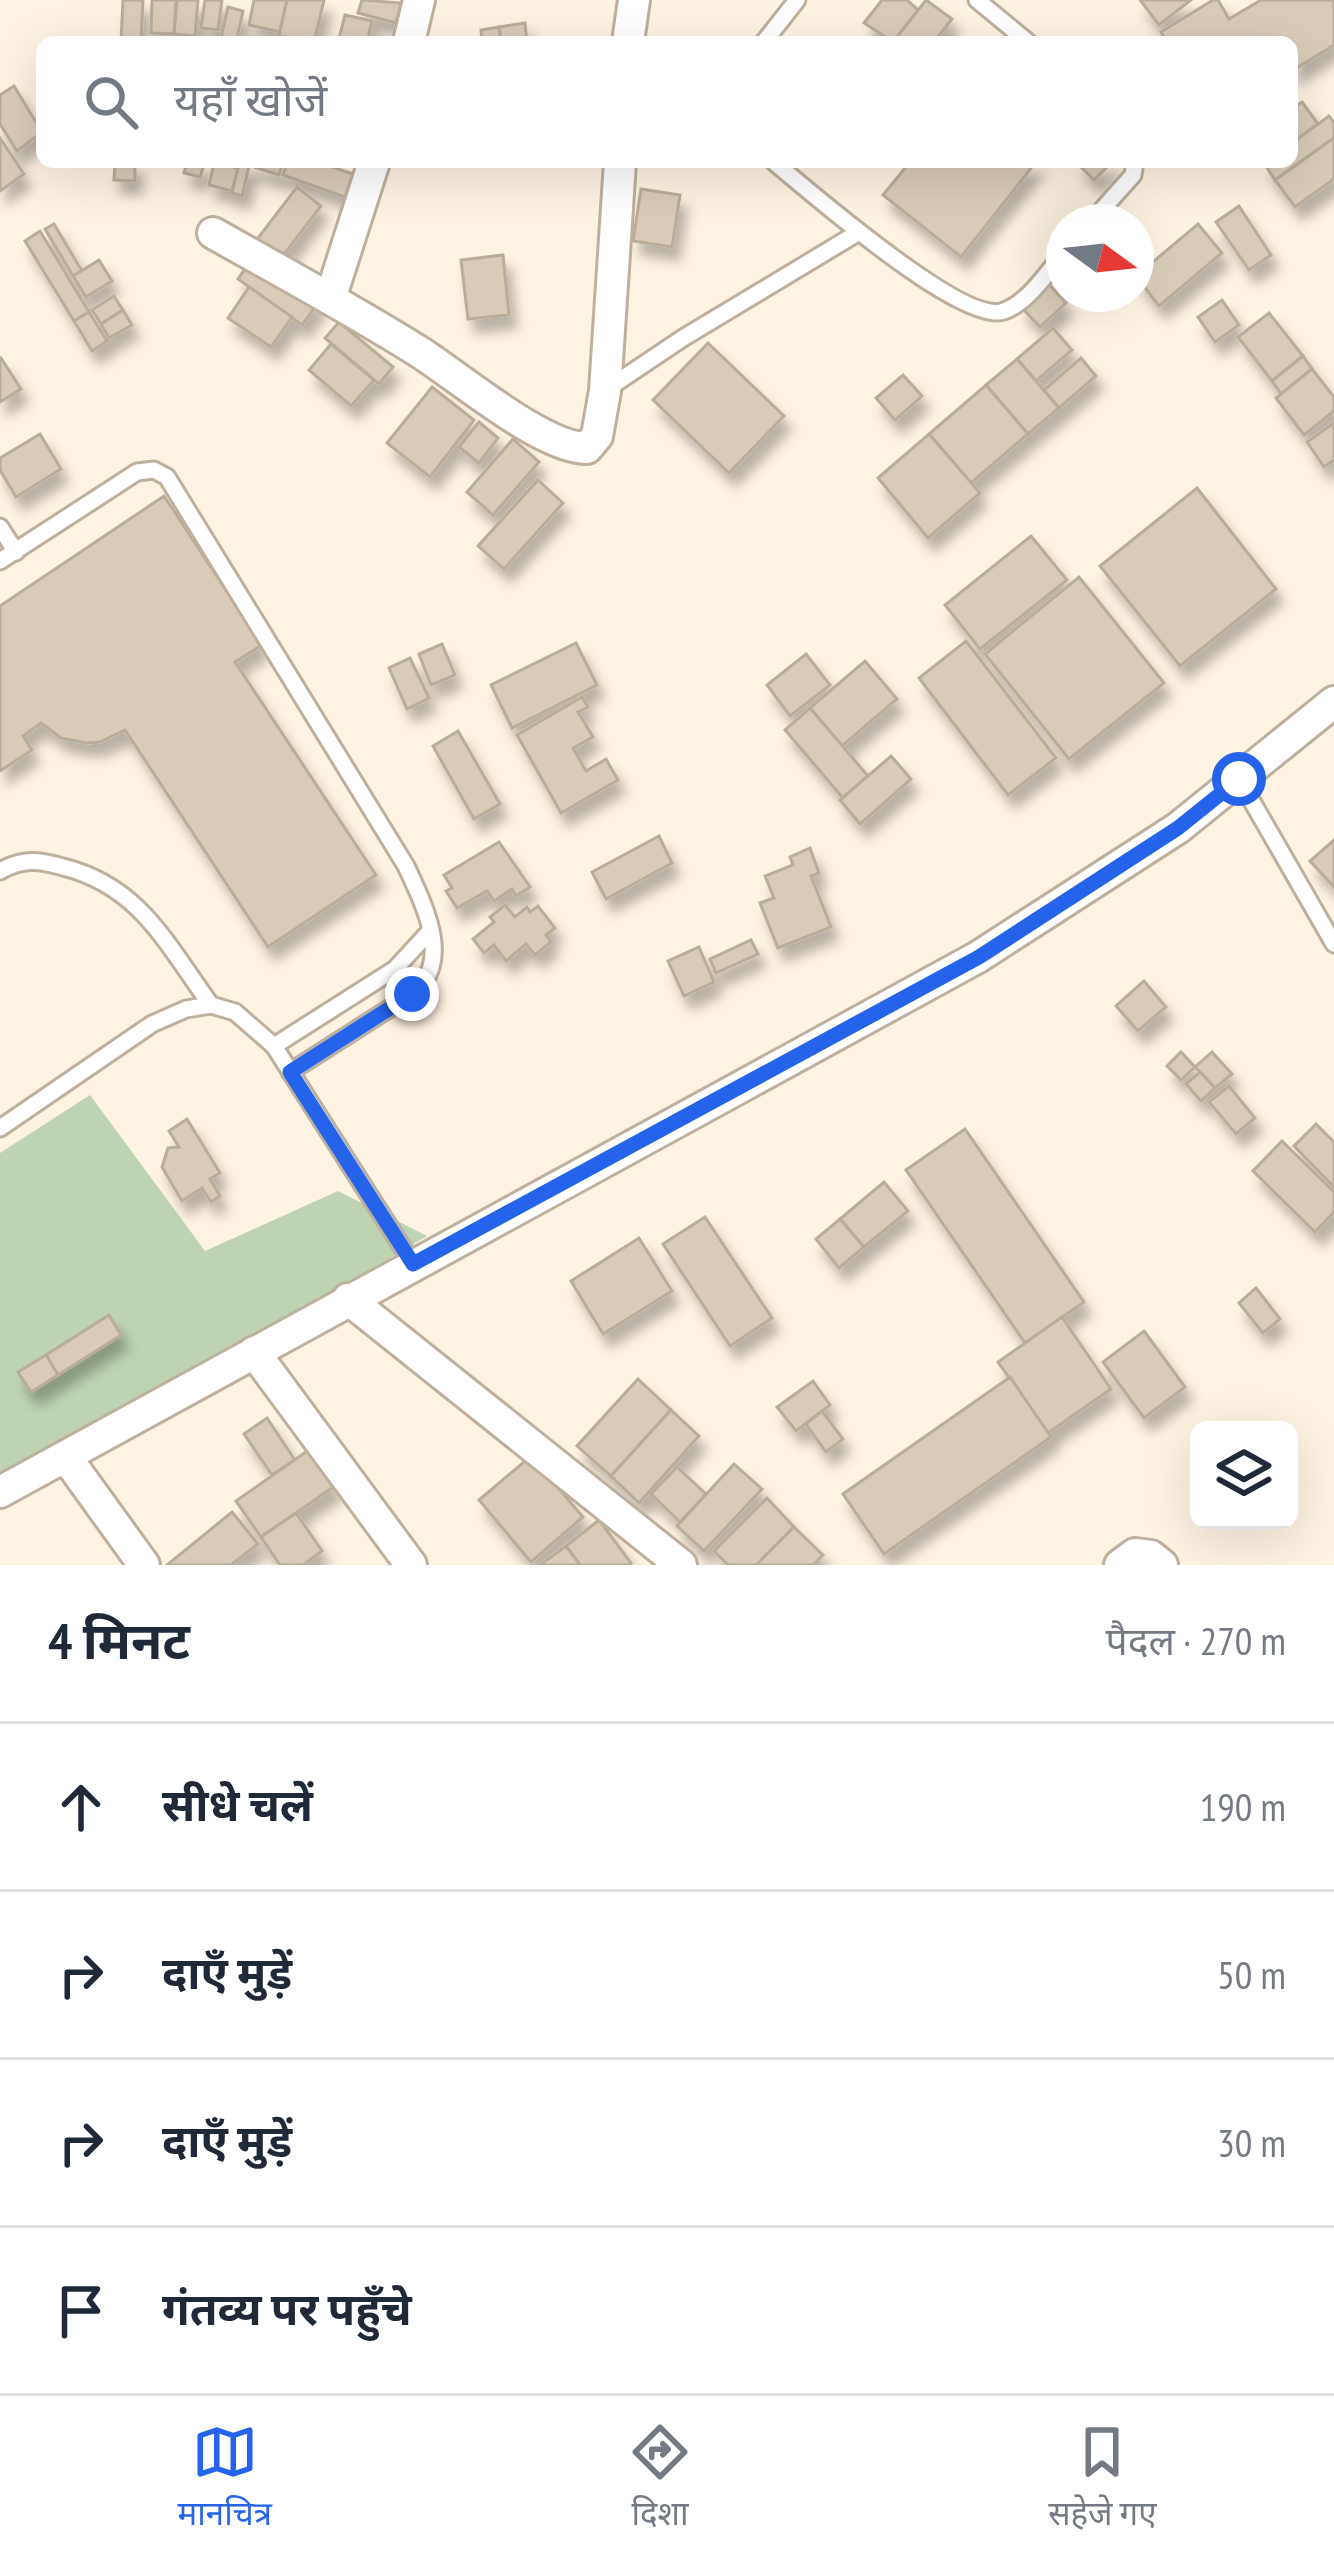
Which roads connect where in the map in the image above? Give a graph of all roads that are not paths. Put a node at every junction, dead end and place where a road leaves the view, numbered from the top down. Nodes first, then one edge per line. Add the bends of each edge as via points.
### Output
1 (419, 0) edge
2 (797, 0) edge
3 (977, 0) edge
4 (629, 1) edge
5 (410, 36) edge
6 (628, 36) edge
7 (769, 36) edge
8 (1021, 36) edge
9 (372, 168) edge
10 (620, 168) edge
11 (781, 168) edge
12 (1135, 168) edge
13 (1107, 204) edge
14 (859, 232) junction
15 (213, 233) dead end
16 (1046, 274) edge
17 (330, 299) junction
18 (604, 391) junction
19 (0, 527) edge
20 (16, 552) junction
21 (0, 561) edge
22 (1334, 702) edge
23 (1239, 779) junction
24 (0, 871) edge
25 (429, 932) junction
26 (1334, 944) edge
27 (211, 1005) junction
28 (274, 1046) junction
29 (290, 1072) junction
30 (3, 1118) edge
31 (413, 1264) junction
32 (348, 1299) junction
33 (254, 1352) junction
34 (66, 1456) junction
35 (0, 1492) edge
36 (144, 1565) edge
37 (411, 1565) edge
38 (681, 1565) edge
39 (1120, 1565) edge
40 (1162, 1565) edge

1 - 5 street
2 - 7 lane
3 - 8 lane
4 - 6 street
9 - 17 street
10 - 18 street
11 - 14 lane
12 - 13 lane
14 - 16 lane via 982,313 1021,302
14 - 18 lane
15 - 17 street
17 - 18 street via 571,448 587,448 597,436
19 - 20 lane
20 - 21 lane
20 - 25 lane via 137,472 167,477 406,866
22 - 23 street
23 - 26 lane
23 - 31 street via 979,957
24 - 27 lane via 37,860 94,874 120,890
25 - 28 lane via 395,969
25 - 29 lane via 436,955 424,985
27 - 28 lane via 236,1012
27 - 30 lane via 152,1024
28 - 29 lane
29 - 31 lane
31 - 32 street
32 - 33 street
32 - 38 street
33 - 34 street
33 - 37 street
34 - 35 street
34 - 36 street
39 - 40 street via 1135,1554

